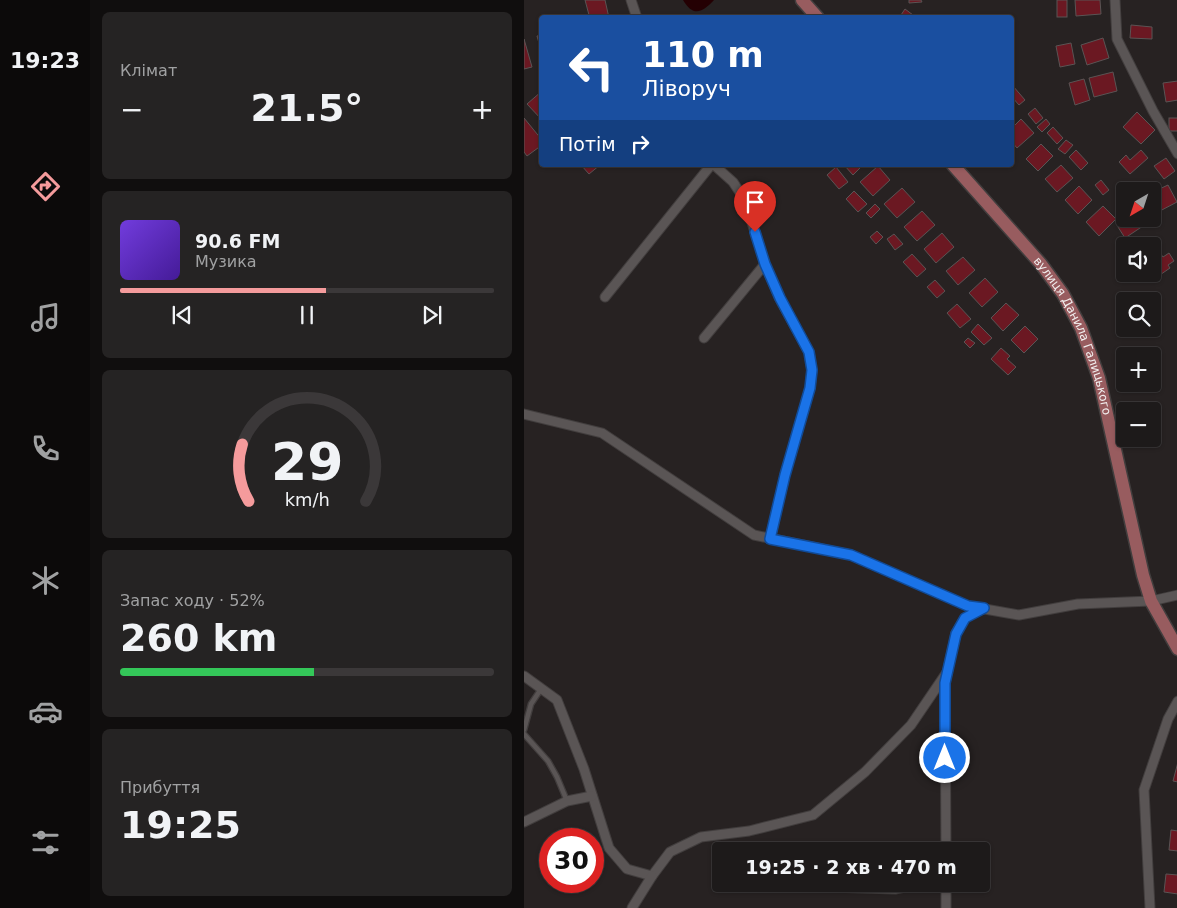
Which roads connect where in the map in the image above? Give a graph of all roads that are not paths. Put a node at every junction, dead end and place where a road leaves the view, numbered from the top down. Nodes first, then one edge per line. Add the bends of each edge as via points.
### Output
1 (631, 0) edge
2 (802, 0) edge
3 (1115, 0) edge
4 (636, 15) edge
5 (815, 15) edge
6 (1177, 154) edge
7 (710, 167) edge
8 (714, 167) edge
9 (955, 167) edge
10 (765, 264) junction
11 (606, 297) dead end
12 (704, 338) dead end
13 (524, 414) edge
14 (770, 539) junction
15 (1177, 595) edge
16 (1151, 601) junction
17 (984, 608) junction
18 (1177, 649) edge
19 (947, 672) junction
20 (524, 676) edge
21 (541, 689) junction
22 (1177, 701) edge
23 (524, 732) edge
24 (592, 796) junction
25 (567, 801) junction
26 (524, 822) edge
27 (946, 842) edge
28 (652, 876) junction
29 (946, 892) edge
30 (632, 908) edge
31 (946, 908) edge
32 (1150, 908) edge

1 - 4 street
2 - 5 main road
3 - 6 street via 1117,40
7 - 11 street
8 - 10 street via 733,182 745,200
9 - 16 main road, вулиця Данила Галицького via 1041,264 1082,328 1099,378
10 - 12 street
10 - 14 street via 809,352 812,370
13 - 14 street via 602,433 754,535
14 - 17 street via 851,555 968,606
15 - 16 street
16 - 17 street via 1078,604 1019,614
16 - 18 main road, вулиця Данила Галицького
17 - 19 street via 965,618 956,634
19 - 27 street
19 - 28 street via 911,725 865,772 813,815 700,837 670,852
20 - 21 street
21 - 23 lane via 531,704
21 - 24 street via 557,700
22 - 32 street via 1144,790
23 - 25 lane via 548,761
24 - 25 street
24 - 28 street via 609,848 627,868
25 - 26 street
28 - 30 street
29 - 31 street

